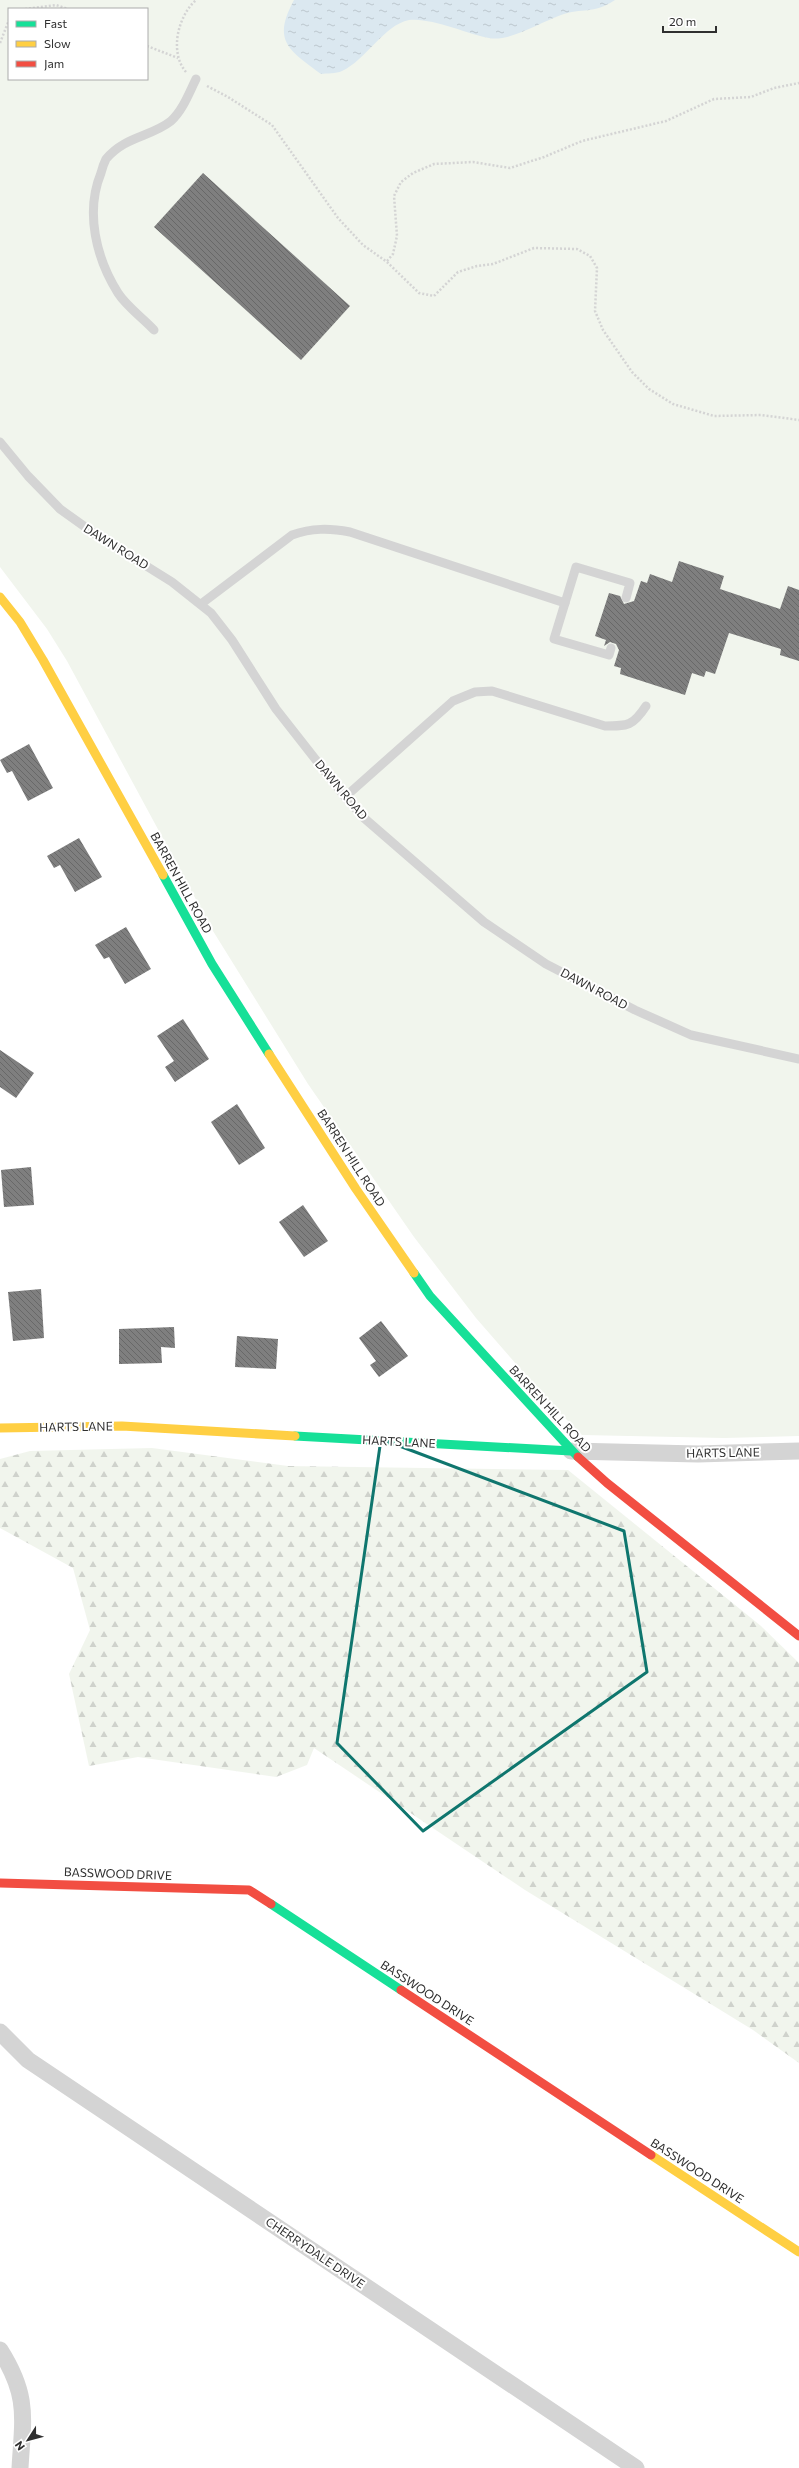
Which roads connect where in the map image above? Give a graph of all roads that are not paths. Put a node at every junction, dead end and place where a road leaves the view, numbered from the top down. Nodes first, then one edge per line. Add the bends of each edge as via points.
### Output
1 (196, 79) road end
2 (154, 330) dead end
3 (0, 442) edge
4 (0, 597) edge
5 (626, 598) dead end
6 (201, 604) junction
7 (564, 604) junction
8 (611, 648) dead end
9 (646, 706) dead end
10 (345, 797) junction
11 (799, 1059) edge
12 (0, 1428) edge
13 (571, 1451) junction
14 (799, 1451) edge
15 (799, 1636) edge
16 (0, 1883) edge
17 (0, 2032) edge
18 (799, 2252) edge
19 (0, 2350) edge
20 (20, 2468) edge
21 (636, 2468) edge

1 - 2 lane via 182,107 172,120 128,140 106,160 92,204 94,230 118,293
3 - 6 lane, DAWN ROAD via 60,509 172,582
4 - 13 street, BARREN HILL ROAD via 20,622 43,660 212,964 356,1189 430,1296
5 - 7 lane via 630,583 576,567
6 - 7 lane via 292,535 308,529 333,528
6 - 10 lane, DAWN ROAD via 221,625 276,709
7 - 8 lane via 554,639 609,655
9 - 10 lane via 636,721 624,726 605,726 492,691 475,692 453,701
10 - 11 lane, DAWN ROAD via 364,818 484,922 546,964 608,998 692,1035
12 - 13 street, HARTS LANE via 122,1426
13 - 14 street, HARTS LANE via 698,1454
13 - 15 street, BARREN HILL ROAD via 607,1483
16 - 18 street, BASSWOOD DRIVE via 249,1890
17 - 21 street, CHERRYDALE DRIVE via 28,2060
19 - 20 street via 13,2374 24,2411

